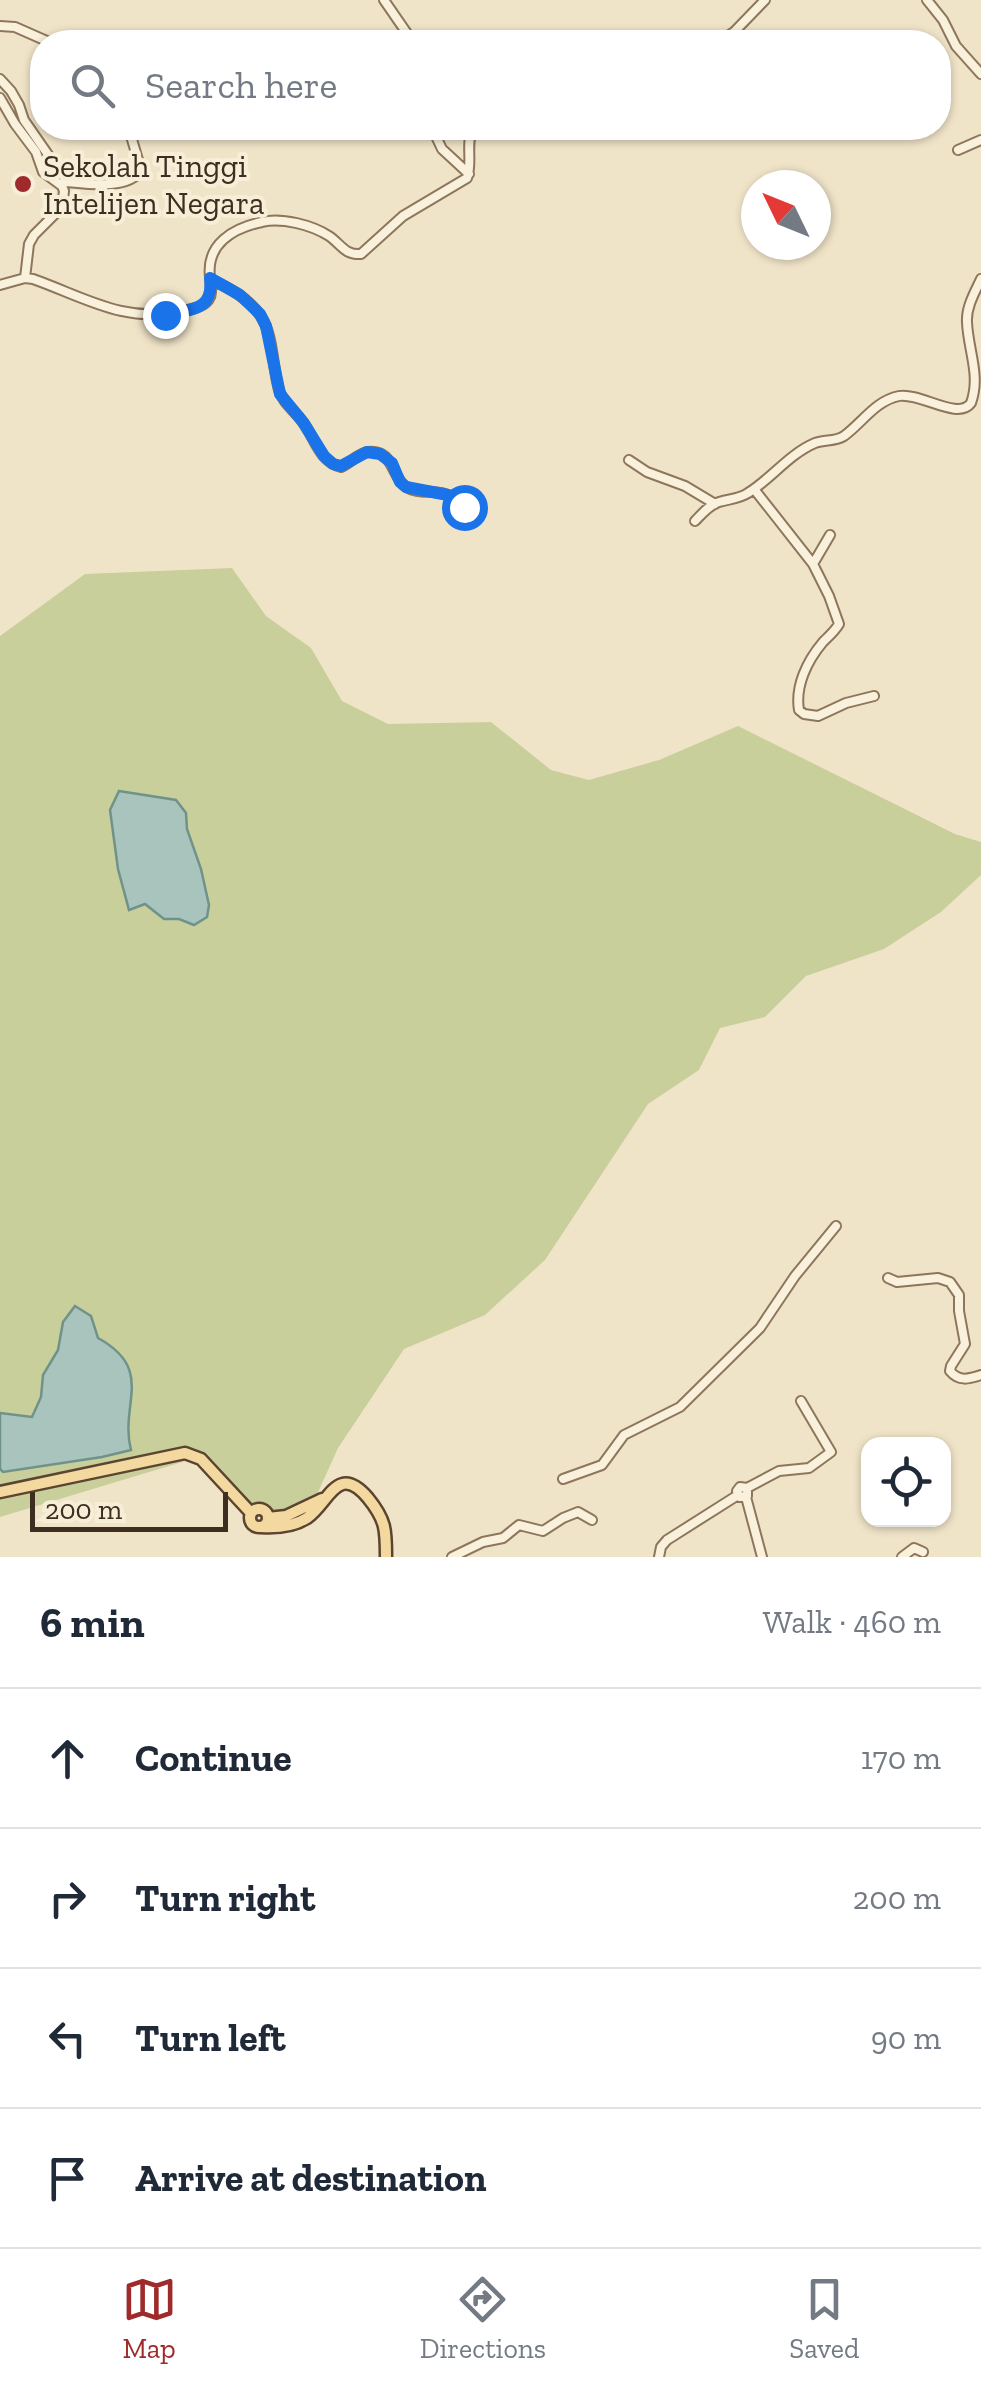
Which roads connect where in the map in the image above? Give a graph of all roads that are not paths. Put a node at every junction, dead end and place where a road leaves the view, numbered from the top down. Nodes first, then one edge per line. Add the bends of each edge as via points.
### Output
1 (384, 0) edge
2 (764, 0) edge
3 (928, 0) edge
4 (0, 26) edge
5 (405, 30) edge
6 (734, 30) edge
7 (948, 30) edge
8 (30, 33) edge
9 (951, 36) edge
10 (981, 74) edge
11 (0, 79) edge
12 (0, 98) edge
13 (30, 128) edge
14 (39, 140) edge
15 (132, 140) edge
16 (438, 140) edge
17 (468, 140) edge
18 (981, 140) edge
19 (958, 150) dead end
20 (469, 174) junction
21 (65, 184) junction
22 (25, 278) junction
23 (210, 278) junction
24 (981, 279) edge
25 (0, 285) edge
26 (978, 296) edge
27 (630, 460) dead end
28 (754, 489) junction
29 (715, 504) junction
30 (464, 507) dead end
31 (695, 520) dead end
32 (830, 536) dead end
33 (812, 564) junction
34 (874, 696) dead end
35 (836, 1226) dead end
36 (888, 1278) dead end
37 (981, 1375) edge
38 (802, 1402) dead end
39 (563, 1479) dead end
40 (0, 1492) edge
41 (743, 1494) junction
42 (592, 1520) dead end
43 (923, 1552) dead end
44 (386, 1557) edge
45 (452, 1557) edge
46 (658, 1557) edge
47 (762, 1557) edge
48 (902, 1557) edge

1 - 5 street
2 - 6 street
3 - 7 street
4 - 8 street
9 - 10 street
11 - 13 street
12 - 21 street via 43,172
14 - 21 street
15 - 21 street via 137,178
16 - 20 street
17 - 20 street
18 - 19 street
20 - 23 street via 358,255 323,232 288,222 270,220 236,231 214,248
21 - 22 street via 60,207 29,244
22 - 23 street via 147,316 204,304
22 - 25 street
23 - 30 street via 260,314 280,394 324,456 341,466 367,452 380,454 406,487 448,495
24 - 26 street
26 - 28 street via 966,324 979,376 970,404 960,410 896,396 844,436 816,442 790,458
27 - 29 street
28 - 29 street
28 - 33 street
29 - 31 street
32 - 33 street
33 - 34 street via 839,624 800,681 799,710 818,716
35 - 39 street via 760,1328 680,1407 624,1435 602,1465
36 - 37 street via 950,1282 959,1295 965,1344 950,1372 964,1379
38 - 41 street via 831,1452
40 - 44 main road via 185,1453 201,1459 251,1513 251,1523 286,1516 346,1484 356,1486 384,1524
41 - 46 street via 667,1540
41 - 47 street
42 - 45 street via 578,1512 543,1531 519,1524 503,1538
43 - 48 street via 914,1548

